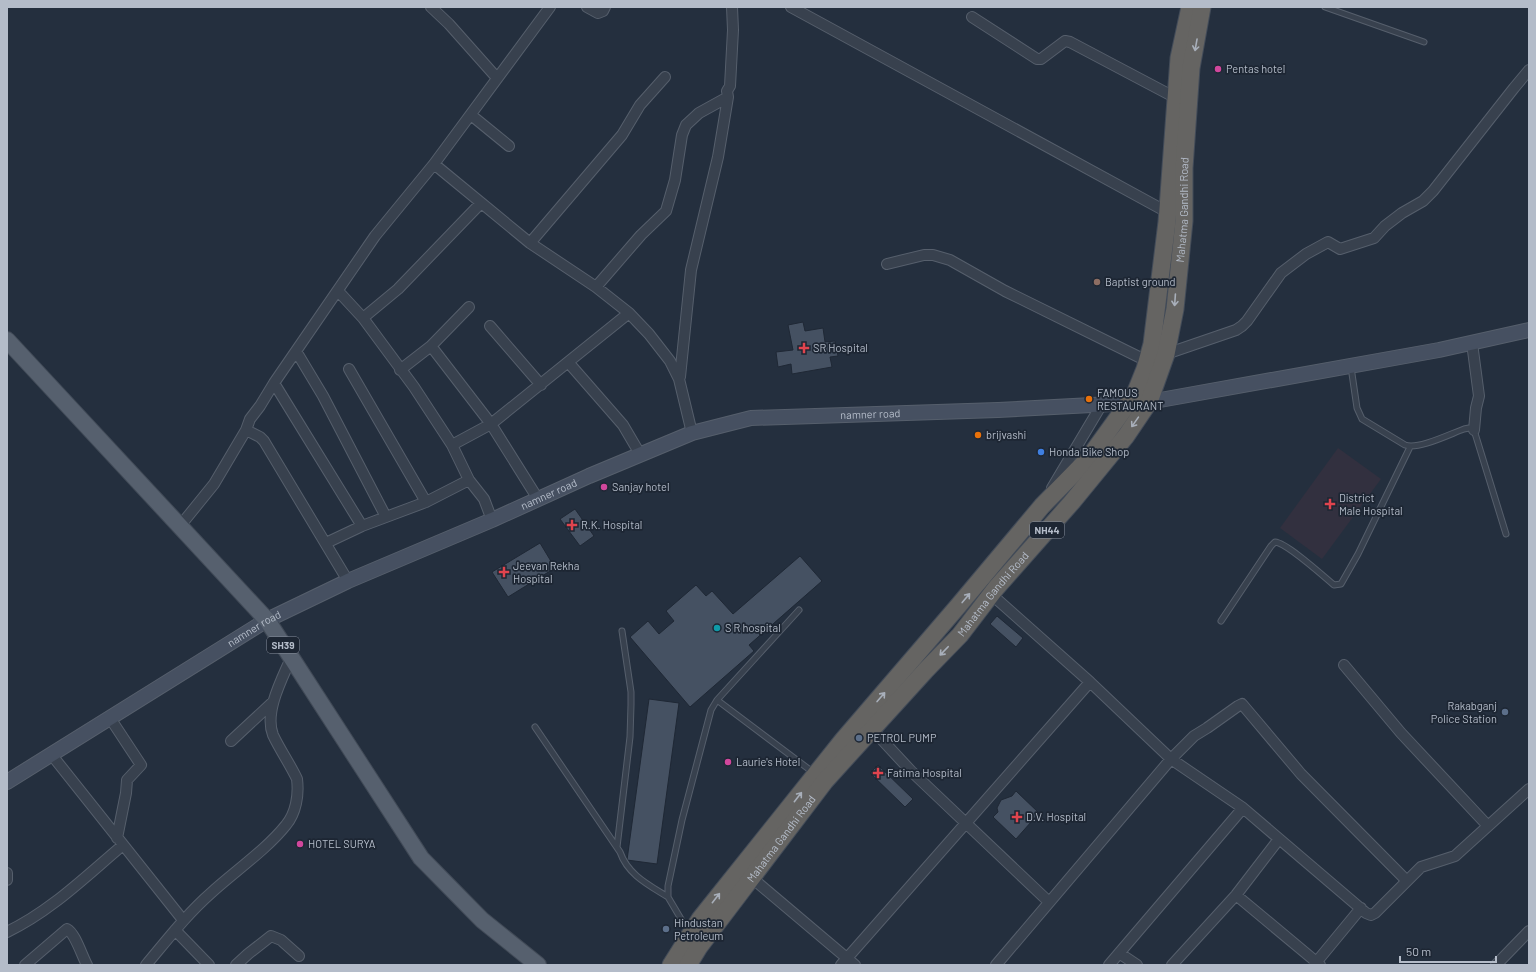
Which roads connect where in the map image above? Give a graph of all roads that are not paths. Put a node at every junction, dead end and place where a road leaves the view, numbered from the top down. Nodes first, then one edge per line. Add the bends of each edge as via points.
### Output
1 (431, 7) edge
2 (550, 7) edge
3 (587, 7) edge
4 (605, 7) edge
5 (732, 7) edge
6 (791, 7) edge
7 (1190, 7) edge
8 (1202, 7) edge
9 (1325, 7) edge
10 (972, 17) dead end
11 (1424, 42) dead end
12 (1529, 70) edge
13 (665, 77) dead end
14 (497, 78) junction
15 (728, 97) junction
16 (1176, 98) junction
17 (470, 115) junction
18 (509, 146) dead end
19 (434, 164) junction
20 (481, 203) junction
21 (1167, 212) junction
22 (530, 243) junction
23 (887, 264) dead end
24 (596, 287) junction
25 (338, 291) junction
26 (469, 307) dead end
27 (628, 313) junction
28 (363, 318) junction
29 (490, 326) dead end
30 (1529, 330) edge
31 (7, 340) edge
32 (1472, 343) junction
33 (431, 346) junction
34 (296, 351) junction
35 (1166, 354) junction
36 (1148, 361) junction
37 (568, 362) junction
38 (1351, 367) junction
39 (348, 369) dead end
40 (400, 370) junction
41 (680, 379) junction
42 (274, 383) junction
43 (541, 384) junction
44 (1149, 402) junction
45 (1129, 403) junction
46 (1102, 404) junction
47 (491, 424) junction
48 (246, 430) junction
49 (1474, 430) junction
50 (692, 433) junction
51 (452, 445) junction
52 (1410, 447) junction
53 (640, 454) junction
54 (469, 480) junction
55 (538, 499) junction
56 (426, 502) junction
57 (1039, 510) junction
58 (386, 517) junction
59 (492, 520) junction
60 (180, 526) junction
61 (362, 526) junction
62 (1506, 534) dead end
63 (326, 543) junction
64 (348, 581) junction
65 (991, 594) junction
66 (799, 610) dead end
67 (266, 620) junction
68 (1221, 621) dead end
69 (622, 631) dead end
70 (291, 658) junction
71 (1344, 665) dead end
72 (1090, 682) junction
73 (717, 700) junction
74 (273, 702) junction
75 (110, 718) junction
76 (535, 727) dead end
77 (862, 734) junction
78 (231, 741) dead end
79 (51, 754) junction
80 (1172, 760) junction
81 (816, 774) junction
82 (7, 782) edge
83 (1529, 789) edge
84 (1243, 808) junction
85 (966, 822) junction
86 (1488, 826) junction
87 (1279, 839) junction
88 (120, 842) junction
89 (617, 847) junction
90 (7, 873) edge
91 (752, 878) junction
92 (7, 880) edge
93 (1407, 881) junction
94 (1236, 895) junction
95 (668, 897) junction
96 (1049, 902) junction
97 (1361, 908) junction
98 (184, 920) junction
99 (684, 924) dead end
100 (175, 930) junction
101 (1529, 931) edge
102 (7, 932) edge
103 (1119, 953) junction
104 (299, 956) dead end
105 (848, 963) edge
106 (1317, 964) edge
107 (25, 965) edge
108 (87, 965) edge
109 (146, 965) edge
110 (209, 965) edge
111 (236, 965) edge
112 (538, 965) edge
113 (671, 965) edge
114 (688, 965) edge
115 (996, 965) edge
116 (1109, 965) edge
117 (1137, 965) edge
118 (1172, 965) edge
119 (1496, 965) edge

1 - 14 street
2 - 14 street
3 - 4 street via 598,13
5 - 15 street via 733,30
6 - 21 street
7 - 16 highway, Mahatma Gandhi Road / NH44 via 1179,58
8 -> 35 highway, Mahatma Gandhi Road / NH44 via 1192,68 1184,168 1184,221
9 - 11 lane
10 - 16 street via 1037,59 1041,59 1065,41 1070,42
12 - 35 street via 1423,201 1408,208 1368,241 1340,249 1328,242 1306,254 1281,273 1247,321 1236,330
13 - 22 street via 640,105 622,135
14 - 17 street
15 - 24 street via 699,113 686,125 668,208
15 - 41 street via 718,157 691,270
16 - 21 highway, Mahatma Gandhi Road / NH44
17 - 18 street
17 - 19 street
19 - 20 street
19 - 25 street via 375,236
20 - 22 street
20 - 28 street via 398,289
21 - 36 highway, Mahatma Gandhi Road / NH44
22 - 24 street
23 - 36 street via 924,255 950,260 1004,291
24 - 27 street
25 - 28 street
25 - 34 street
26 - 33 street
27 - 37 street
27 - 41 street via 649,334
28 - 40 street
29 - 43 street
30 - 32 main road, namner road
31 - 60 main road, SH39
32 - 38 main road, namner road
32 - 49 street via 1479,396
33 - 40 street
33 - 47 street
34 - 42 street
34 - 58 street via 323,396
35 - 44 highway, Mahatma Gandhi Road / NH44
36 - 45 highway, Mahatma Gandhi Road / NH44
37 - 43 street
37 - 53 street via 623,425
38 - 44 main road, namner road
38 - 52 lane via 1357,408 1362,419
39 - 56 street
40 - 51 street
41 - 50 street
42 - 48 street via 250,419
42 - 61 street
43 - 47 street
44 - 45 main road, namner road
44 -> 65 highway, Mahatma Gandhi Road / NH44 via 1126,436 1072,502
45 - 46 main road, namner road
45 - 57 highway, Mahatma Gandhi Road / NH44 via 1088,459
46 - 50 main road, namner road via 751,418
46 - 57 street
47 - 51 street
47 - 55 street
48 - 60 street via 214,484
48 - 63 street via 264,441
49 - 52 lane via 1464,429
49 - 62 lane
50 - 53 main road, namner road
51 - 54 street
52 - 68 lane via 1341,584 1334,585 1290,550 1275,542
53 - 55 main road, namner road
54 - 56 street
54 - 59 street via 484,499
55 - 59 main road, namner road
56 - 58 street
81 -> 57 highway, Mahatma Gandhi Road / NH44
58 - 61 street
59 - 64 main road, namner road
60 - 67 main road, SH39
61 - 63 street
63 - 64 street
64 - 67 main road, namner road
65 - 72 street
65 -> 77 highway, Mahatma Gandhi Road / NH44 via 960,635
66 - 73 lane
67 - 70 main road, SH39
67 - 75 main road, namner road
69 - 89 lane via 631,705 630,736
70 - 74 street
70 - 112 main road, SH39 via 421,858 482,920
71 - 86 street via 1401,733
72 - 80 street
72 - 85 street
73 - 81 lane
73 - 95 lane via 709,715 682,820
74 - 78 street
74 - 98 street via 273,734 297,779 298,788 293,813 286,825 266,845 210,893
75 - 79 main road, namner road
75 - 88 street via 141,764 127,780
76 - 89 lane
77 - 85 street via 911,772
77 - 91 highway, Mahatma Gandhi Road / NH44
79 - 82 main road, namner road
79 - 88 street
80 - 84 street
80 - 93 street via 1194,736 1242,704 1300,774
80 - 96 street
113 -> 81 highway, Mahatma Gandhi Road / NH44 via 700,919
83 - 86 street
84 - 87 street
84 - 103 street
85 - 96 street
85 - 105 street
86 - 93 street via 1455,856 1421,867
87 - 94 street
87 - 97 street
88 - 98 street
88 - 102 street via 45,911
89 - 95 lane via 623,862 633,873
90 - 92 street
91 - 105 street
91 - 114 highway, Mahatma Gandhi Road / NH44
93 - 97 street via 1371,915
94 - 106 street
94 - 118 street
95 - 99 lane
96 - 115 street
97 - 106 street
98 - 100 street
100 - 109 street
100 - 110 street
101 - 119 street
103 - 116 street
103 - 117 street
104 - 111 street via 271,936
107 - 108 street via 67,929 72,932

